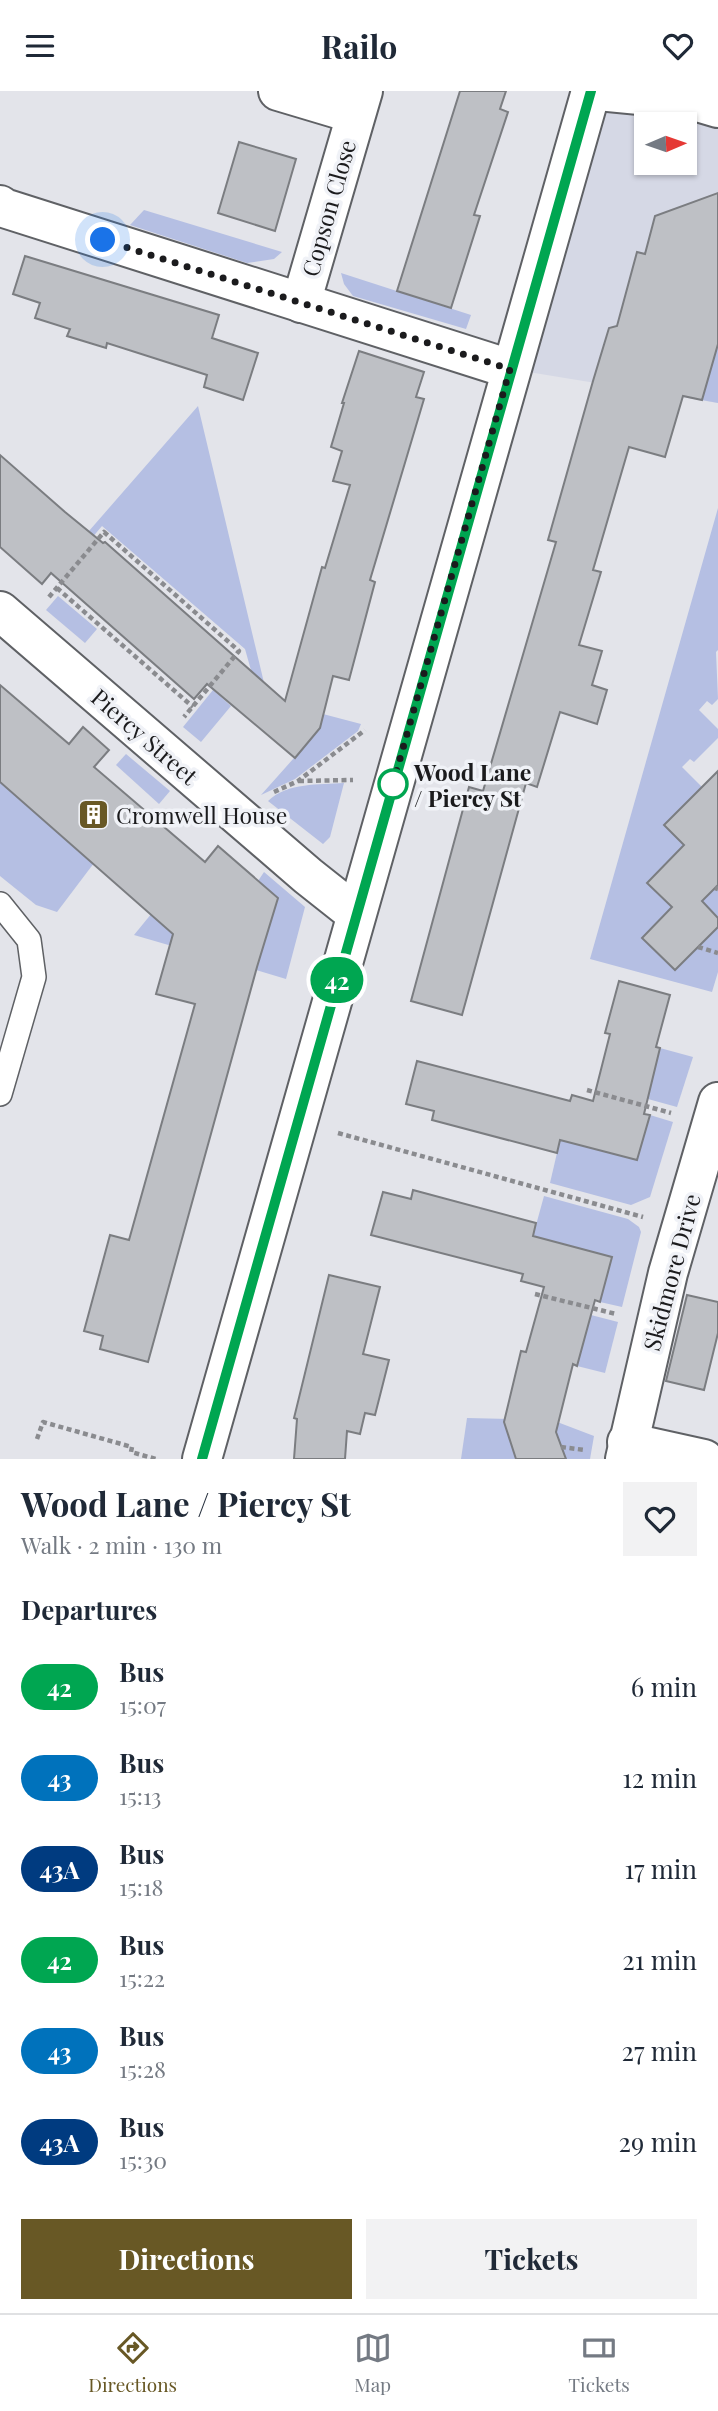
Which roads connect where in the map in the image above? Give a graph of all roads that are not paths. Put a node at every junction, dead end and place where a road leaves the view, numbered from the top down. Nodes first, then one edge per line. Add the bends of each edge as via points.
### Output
1 (278, 91) edge
2 (591, 91) edge
3 (598, 91) edge
4 (359, 102) edge
5 (718, 108) edge
6 (0, 205) edge
7 (301, 303) junction
8 (510, 369) junction
9 (0, 611) edge
10 (0, 904) edge
11 (356, 914) junction
12 (0, 1094) edge
13 (718, 1102) edge
14 (615, 1451) edge
15 (202, 1459) edge
16 (704, 1459) edge

1 - 4 street, Copson Close
2 - 8 street
3 - 5 street via 691,100
4 - 7 street, Copson Close
6 - 7 street
7 - 8 street
8 - 11 street
9 - 11 street, Piercy Street
10 - 12 lane via 29,940 34,977
11 - 15 street
13 - 14 street, Skidmore Drive
14 - 16 street

